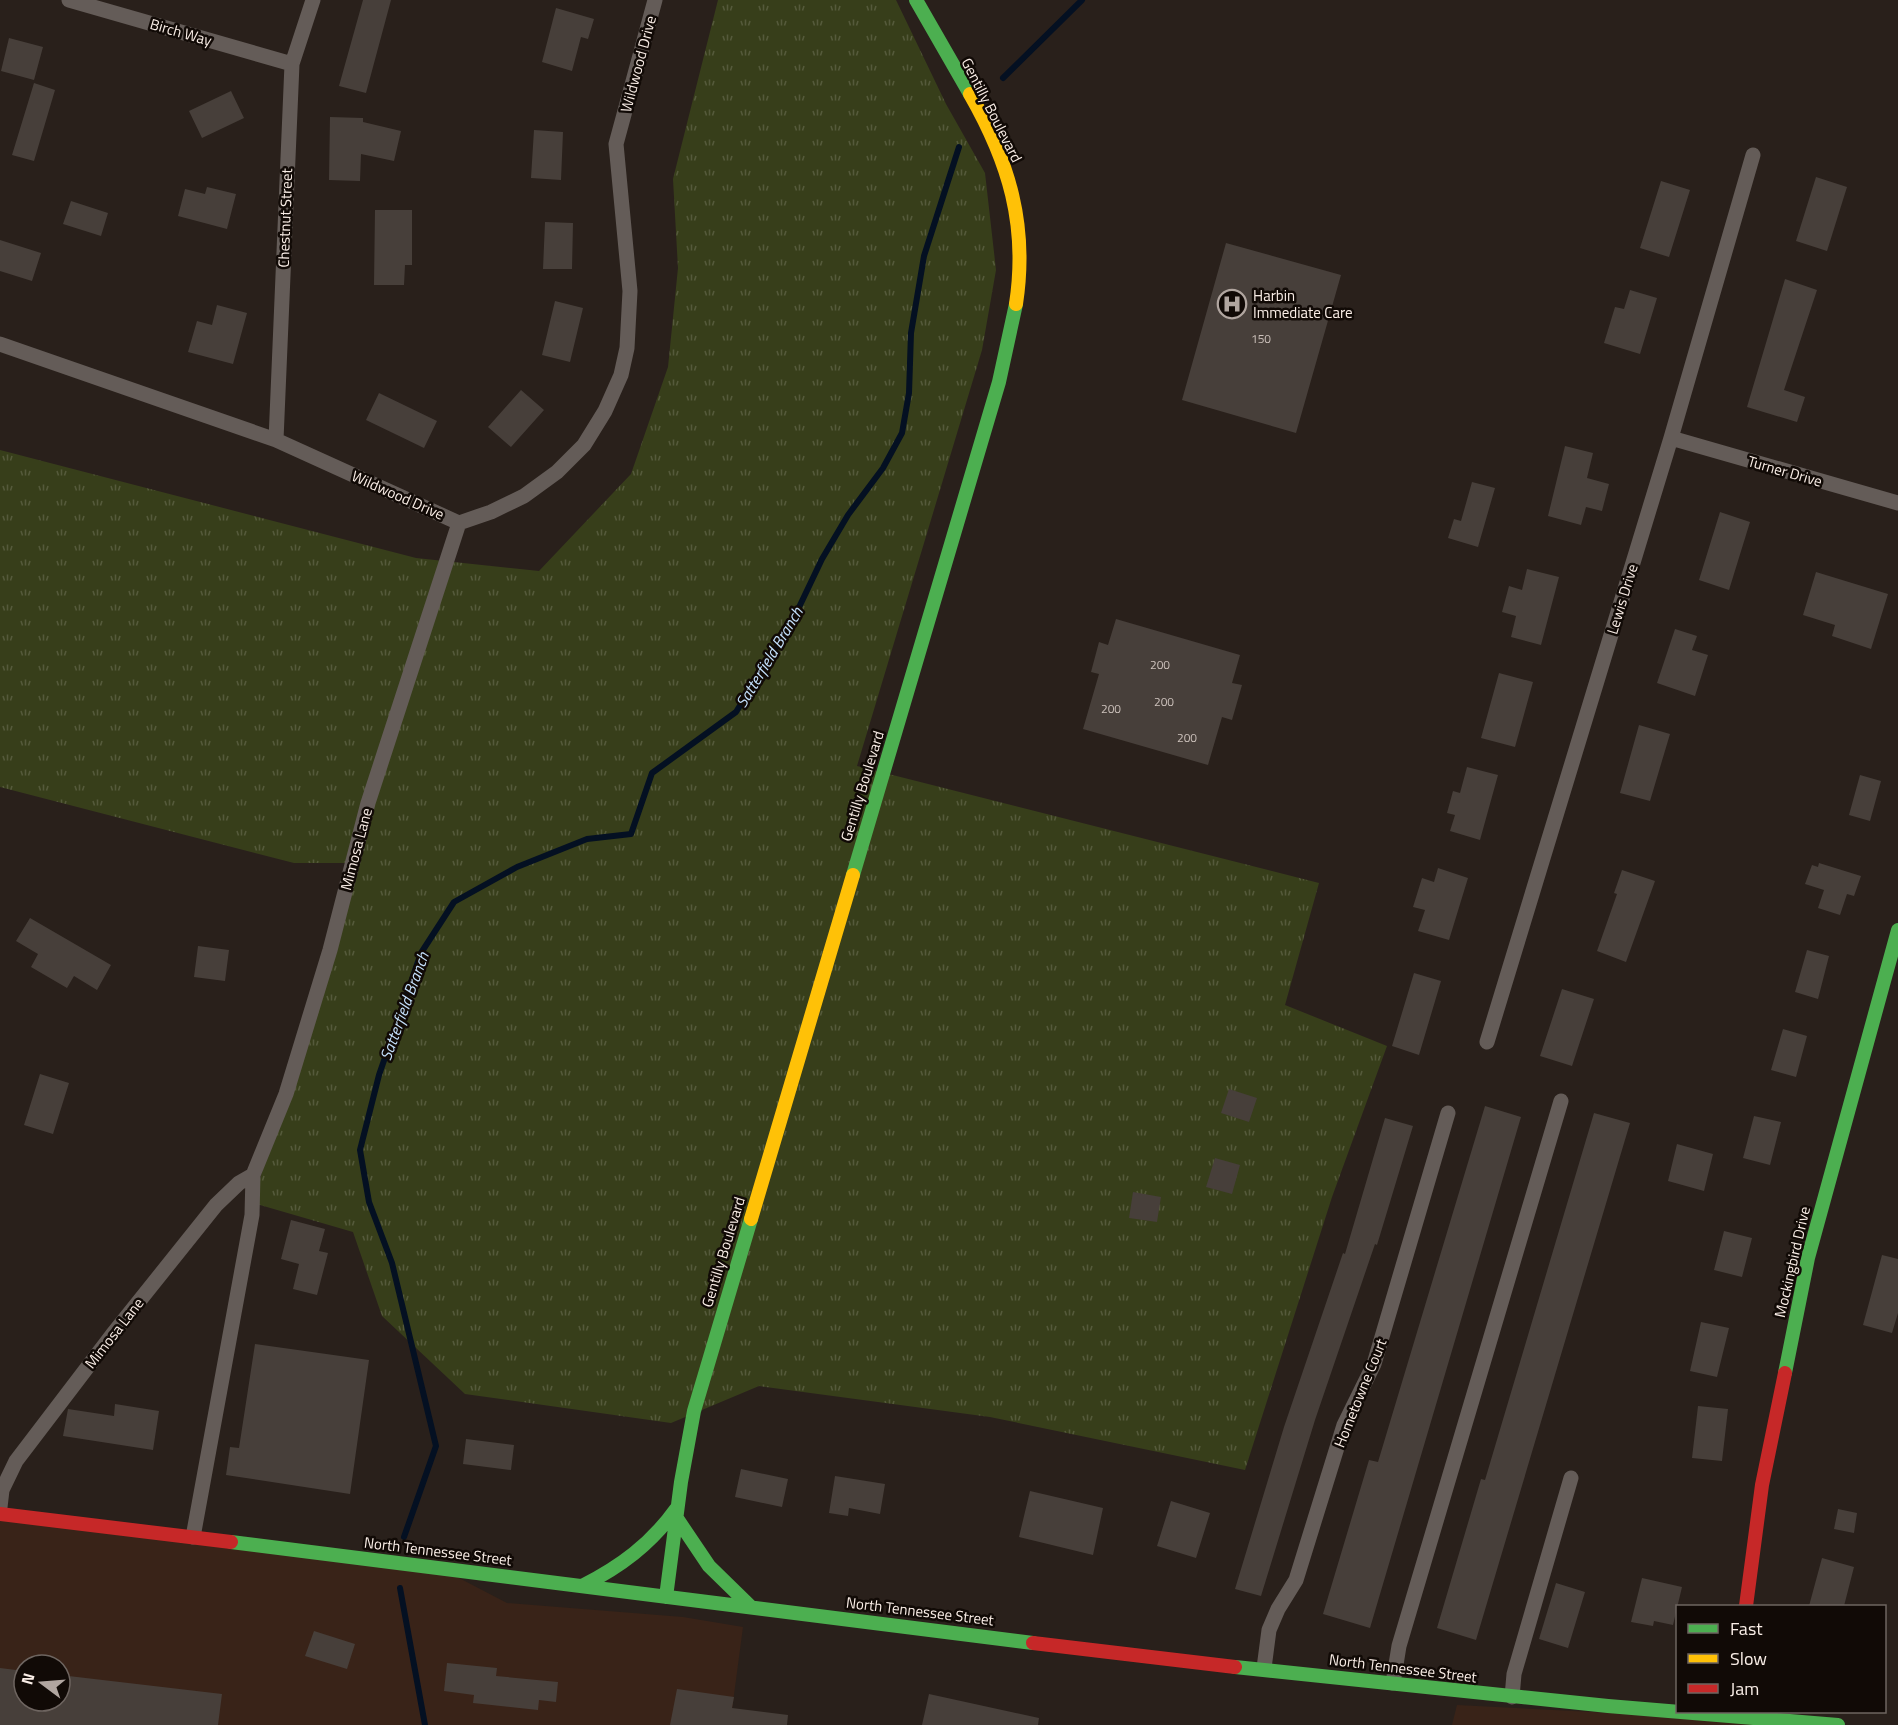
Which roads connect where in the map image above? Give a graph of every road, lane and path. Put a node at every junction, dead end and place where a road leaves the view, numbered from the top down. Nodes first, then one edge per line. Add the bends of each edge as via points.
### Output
1 (69, 0) edge
2 (313, 0) edge
3 (655, 0) edge
4 (916, 0) edge
5 (292, 64) junction
6 (1753, 155) dead end
7 (0, 344) edge
8 (1671, 438) junction
9 (276, 440) junction
10 (1898, 503) edge
11 (459, 523) junction
12 (1898, 930) edge
13 (1487, 1042) dead end
14 (1562, 1101) dead end
15 (1448, 1113) dead end
16 (253, 1175) junction
17 (1571, 1478) dead end
18 (0, 1507) edge
19 (677, 1512) junction
20 (0, 1514) edge
21 (193, 1537) junction
22 (582, 1586) junction
23 (666, 1597) junction
24 (1746, 1605) edge
25 (753, 1608) junction
26 (1264, 1668) junction
27 (1393, 1683) junction
28 (1512, 1697) junction
29 (1676, 1710) edge
30 (1733, 1714) edge
31 (1838, 1725) edge

1 - 5 street, Birch Way
2 - 5 street, Chestnut Street
3 - 11 street, Wildwood Drive via 616,144 630,291 627,348 621,375 584,445 557,472 524,496
4 - 19 street, Gentilly Boulevard via 1003,163 1018,222 1017,301 999,382 706,1365 691,1425
5 - 9 street, Chestnut Street
6 - 8 street, Lewis Drive
7 - 9 street, Wildwood Drive
8 - 10 street, Turner Drive
8 - 13 street, Lewis Drive
9 - 11 street, Wildwood Drive
11 - 16 street, Mimosa Lane via 368,803 330,950 286,1094
12 - 24 street, Mockingbird Drive via 1808,1258 1762,1485
14 - 27 street via 1399,1646
15 - 26 street, Hometowne Court via 1374,1364 1344,1425 1296,1580 1269,1630
16 - 18 street, Mimosa Lane via 216,1205 16,1461 2,1490
16 - 21 street, Mimosa Lane via 252,1215
17 - 28 street via 1514,1674
19 - 22 street via 635,1555
19 - 23 street, Gentilly Boulevard
19 - 25 street via 711,1569
20 - 21 street, North Tennessee Street
21 - 22 street, North Tennessee Street
22 - 23 street, North Tennessee Street
23 - 25 street, North Tennessee Street
25 - 26 street, North Tennessee Street
26 - 27 street, North Tennessee Street
27 - 28 street, North Tennessee Street
28 - 29 street, North Tennessee Street
30 - 31 street, North Tennessee Street

